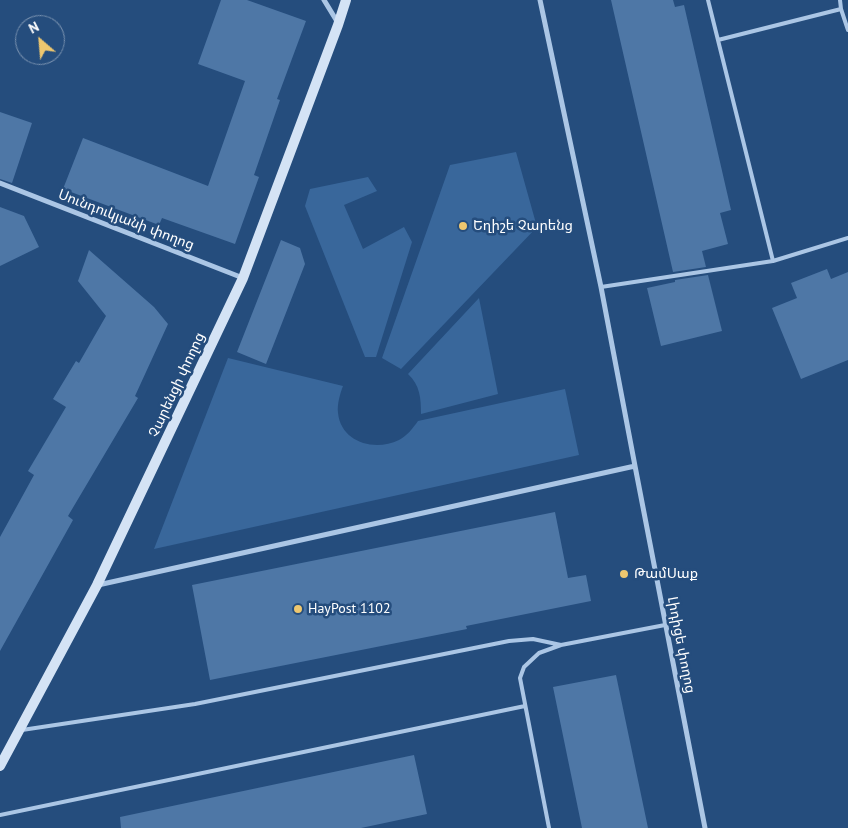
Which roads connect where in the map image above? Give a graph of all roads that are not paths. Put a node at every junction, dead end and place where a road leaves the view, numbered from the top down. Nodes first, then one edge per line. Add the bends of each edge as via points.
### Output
1 (324, 0) edge
2 (346, 0) edge
3 (540, 0) edge
4 (708, 0) edge
5 (840, 0) edge
6 (841, 9) junction
7 (338, 25) junction
8 (848, 30) edge
9 (718, 40) junction
10 (0, 183) edge
11 (848, 238) edge
12 (773, 261) junction
13 (243, 278) junction
14 (601, 287) junction
15 (635, 466) junction
16 (97, 585) junction
17 (665, 625) junction
18 (561, 645) junction
19 (525, 706) junction
20 (19, 731) junction
21 (0, 766) edge
22 (0, 815) edge
23 (549, 828) edge
24 (705, 828) edge

1 - 7 street
2 - 7 main road, Չարենցի փողոց
3 - 14 street, Լիդիցե փողոց
4 - 9 lane
5 - 6 lane
6 - 8 lane
6 - 9 lane
7 - 13 main road, Չարենցի փողոց
9 - 12 lane
10 - 13 street, Սունդուկյանի փողոց
11 - 12 lane
12 - 14 lane
13 - 16 main road, Չարենցի փողոց
14 - 15 street, Լիդիցե փողոց
15 - 16 street
15 - 17 street, Լիդիցե փողոց
16 - 20 main road, Չարենցի փողոց
17 - 18 lane
17 - 24 street, Լիդիցե փողոց
18 - 19 lane via 539,653 524,667 520,678
18 - 20 lane via 533,639 509,641 195,704
19 - 22 lane
19 - 23 lane
20 - 21 main road, Չարենցի փողոց

